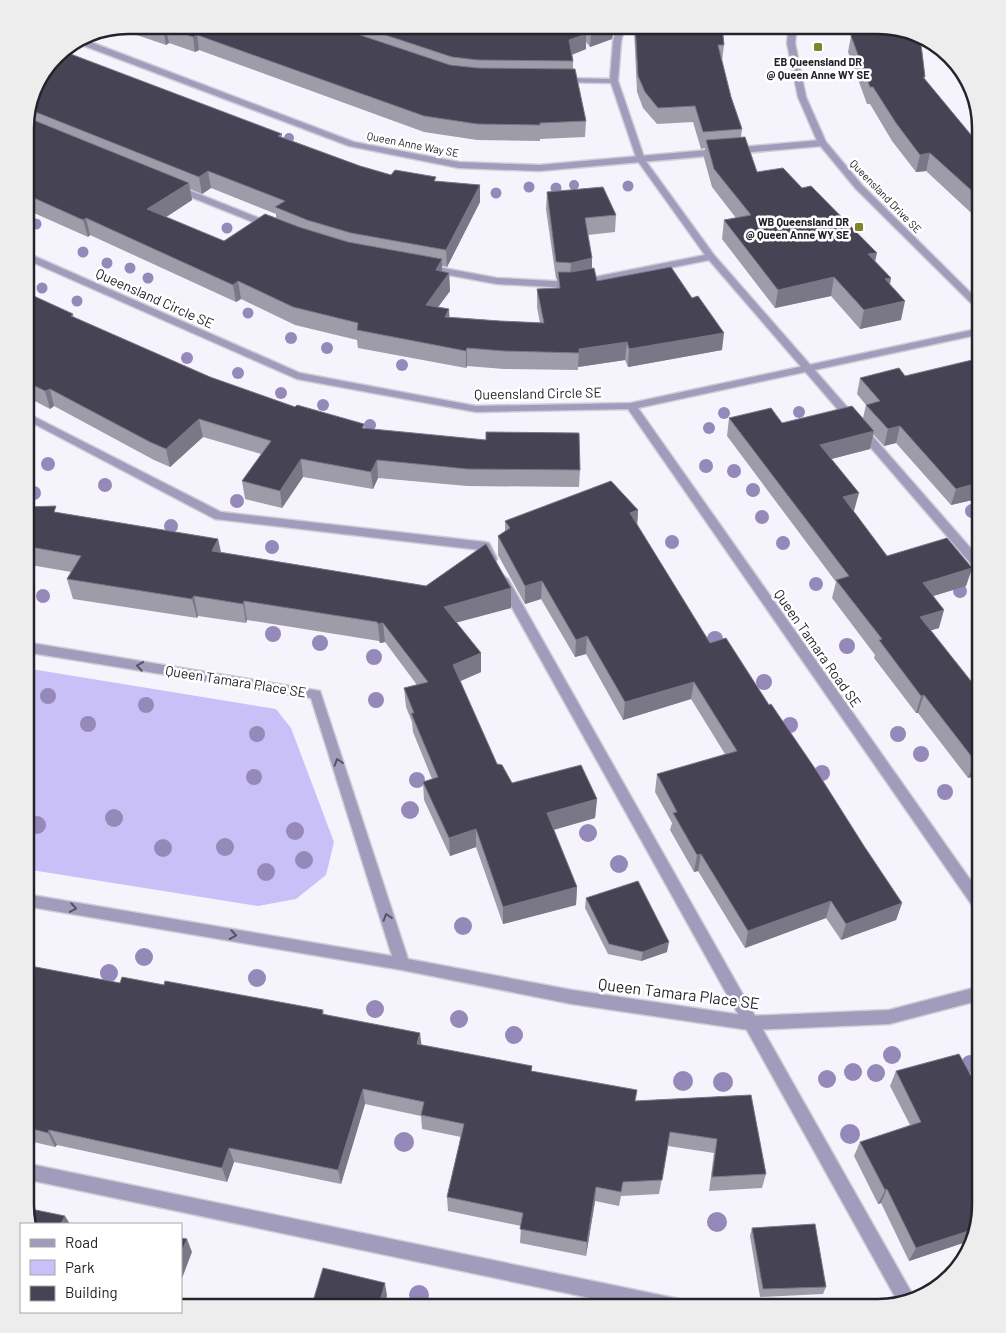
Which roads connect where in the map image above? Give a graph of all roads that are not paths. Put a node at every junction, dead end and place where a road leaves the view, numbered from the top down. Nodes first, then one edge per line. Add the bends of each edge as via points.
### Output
1 (619, 34) edge
2 (792, 34) edge
3 (86, 43) edge
4 (556, 80) edge
5 (614, 80) junction
6 (822, 143) junction
7 (641, 160) junction
8 (170, 185) edge
9 (278, 230) edge
10 (711, 257) junction
11 (34, 259) edge
12 (419, 267) edge
13 (972, 299) edge
14 (972, 333) edge
15 (808, 368) junction
16 (631, 406) junction
17 (34, 420) edge
18 (972, 558) edge
19 (34, 648) edge
20 (972, 894) edge
21 (34, 902) edge
22 (402, 964) junction
23 (972, 995) edge
24 (749, 1023) junction
25 (34, 1172) edge
26 (904, 1296) edge
27 (635, 1299) edge

1 - 5 street
2 - 6 street, Queensland Drive SE via 802,97
3 - 7 street, Queen Anne Way SE via 352,144 459,165 539,168
4 - 5 street
5 - 7 street
6 - 7 street, Queen Anne Way SE
6 - 13 street, Queensland Drive SE via 859,187
7 - 10 street
8 - 9 street
10 - 12 street via 570,285 497,281
10 - 15 street
11 - 16 street, Queensland Circle SE via 297,376 476,409
14 - 15 street, Queensland Circle SE
15 - 16 street, Queensland Circle SE
15 - 18 street
16 - 20 street, Queen Tamara Road SE
17 - 24 street via 219,516 484,546
22 -> 19 street, Queen Tamara Place SE via 316,694
21 -> 22 street, Queen Tamara Place SE
22 - 24 street, Queen Tamara Place SE via 572,997
23 - 24 street, Queen Tamara Place SE via 889,1017
24 - 26 street
25 - 27 street

